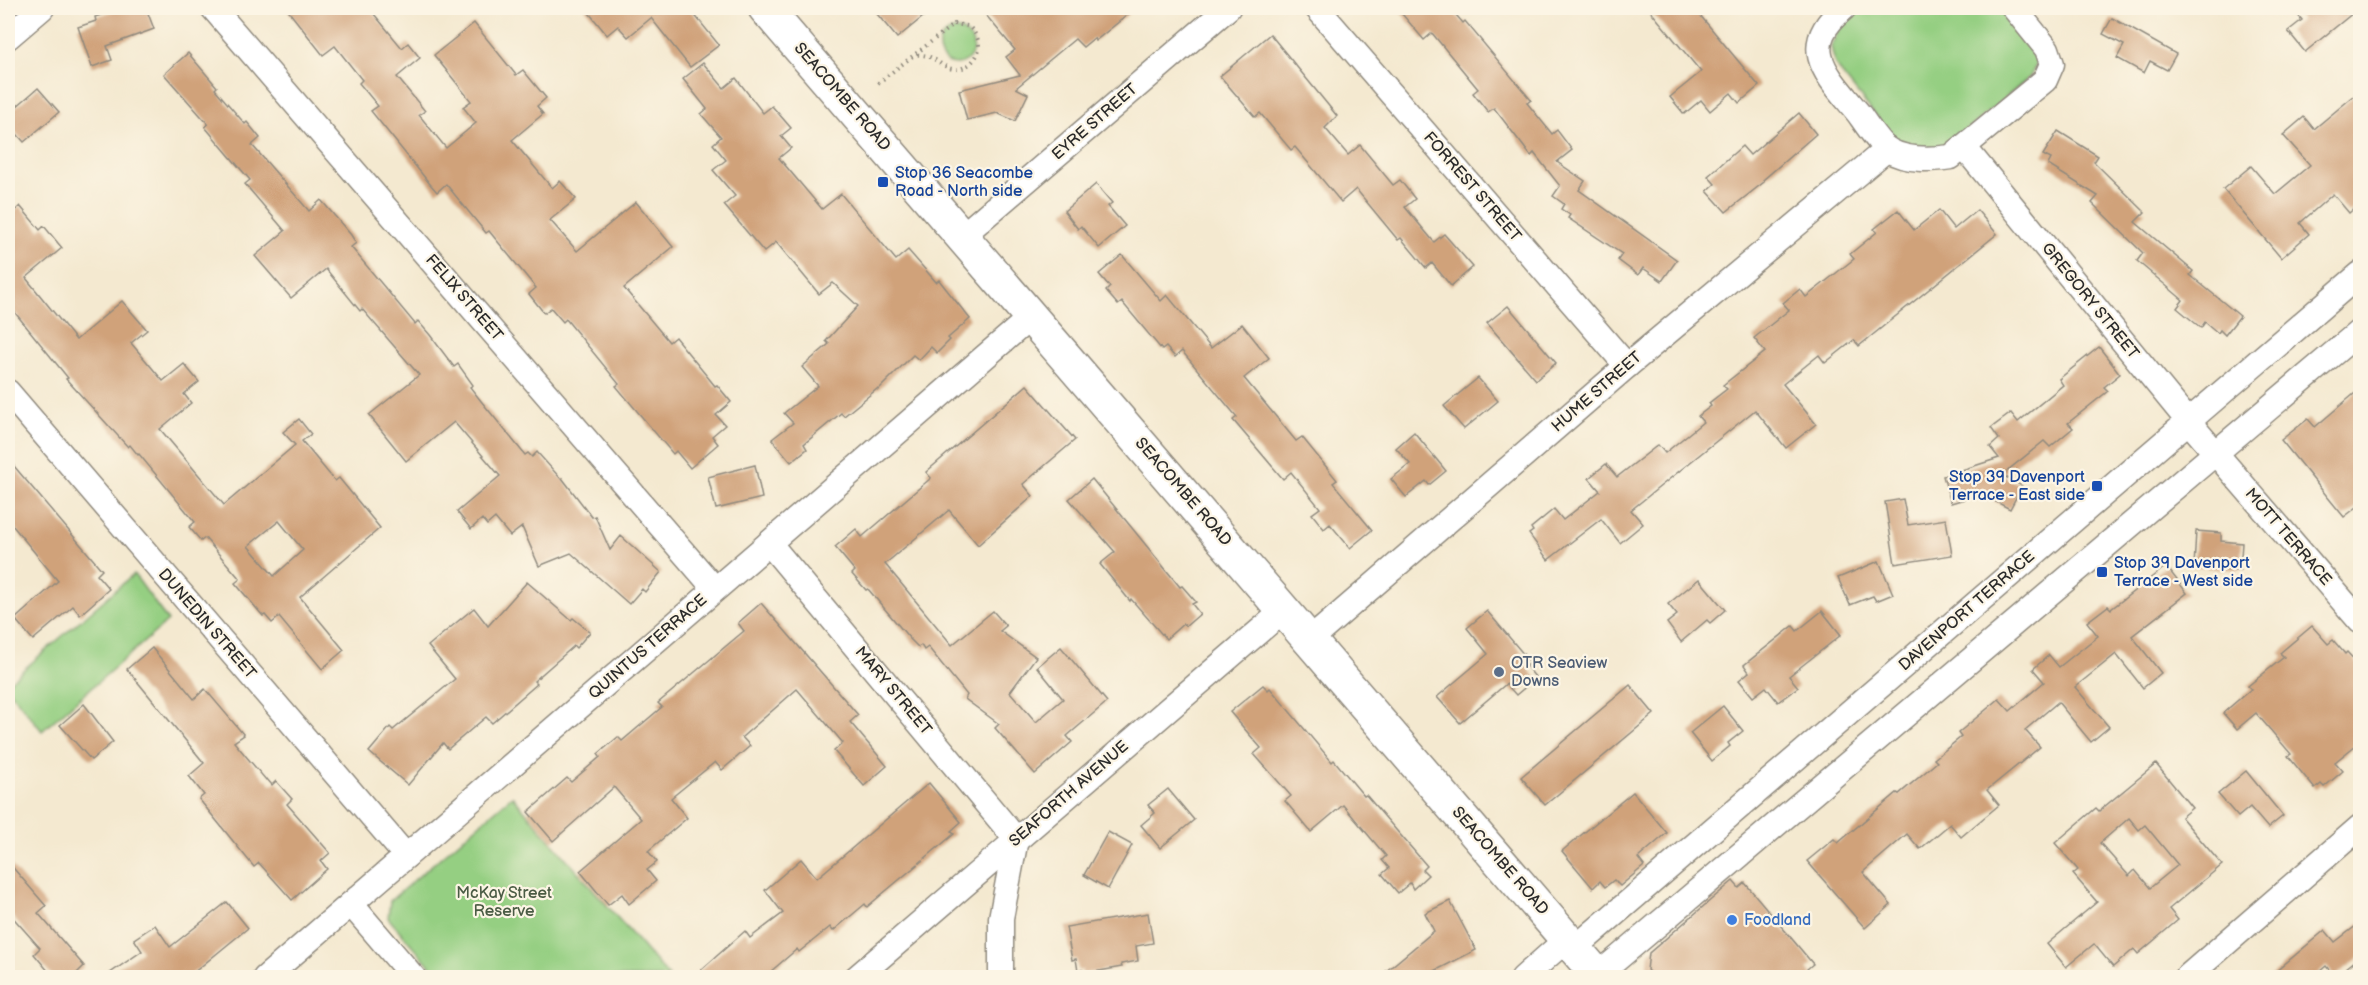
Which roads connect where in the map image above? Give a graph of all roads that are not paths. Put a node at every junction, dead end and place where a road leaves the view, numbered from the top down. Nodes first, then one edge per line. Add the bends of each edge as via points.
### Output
1 (42, 8) edge
2 (213, 8) edge
3 (765, 8) edge
4 (1228, 8) edge
5 (1317, 8) edge
6 (1844, 8) edge
7 (2014, 8) edge
8 (8, 37) edge
9 (1964, 147) junction
10 (1887, 149) junction
11 (962, 236) junction
12 (2361, 274) edge
13 (1031, 317) junction
14 (2361, 331) edge
15 (1627, 366) junction
16 (8, 392) edge
17 (2188, 421) junction
18 (2216, 454) junction
19 (769, 543) junction
20 (715, 590) junction
21 (1284, 610) junction
22 (2361, 621) edge
23 (1310, 640) junction
24 (2361, 827) edge
25 (1016, 839) junction
26 (406, 856) junction
27 (351, 904) junction
28 (1571, 944) junction
29 (1599, 976) edge
30 (265, 978) edge
31 (414, 978) edge
32 (855, 978) edge
33 (1001, 978) edge
34 (1523, 978) edge
35 (2186, 978) edge

1 - 8 street
2 - 20 street, FELIX STREET
3 - 11 main road, SEACOMBE ROAD
4 - 11 street, EYRE STREET
5 - 15 street, FORREST STREET
6 - 10 street via 1831,18 1818,45 1823,70
7 - 9 street via 2048,50 2052,64 2045,80
9 - 10 street via 1951,157 1934,160 1915,159
9 - 17 street, GREGORY STREET
10 - 15 street, HUME STREET
11 - 13 main road, SEACOMBE ROAD
12 - 17 street, DAVENPORT TERRACE
13 - 19 street, QUINTUS TERRACE
13 - 21 main road, SEACOMBE ROAD
14 - 18 street
15 - 23 street, HUME STREET
16 - 26 street, DUNEDIN STREET
17 - 18 street, GREGORY STREET
17 - 28 street, DAVENPORT TERRACE
18 - 22 street, MOTT TERRACE
18 - 29 street
19 - 20 street, QUINTUS TERRACE
19 - 25 street, MARY STREET
20 - 26 street, QUINTUS TERRACE
21 - 23 main road, SEACOMBE ROAD
21 - 25 street, SEAFORTH AVENUE
23 - 28 main road, SEACOMBE ROAD
24 - 35 street
25 - 32 street, SEAFORTH AVENUE
25 - 33 street via 1001,918
26 - 27 street, QUINTUS TERRACE
27 - 30 street, QUINTUS TERRACE
27 - 31 street
28 - 29 main road, SEACOMBE ROAD
28 - 34 street, DAVENPORT TERRACE

